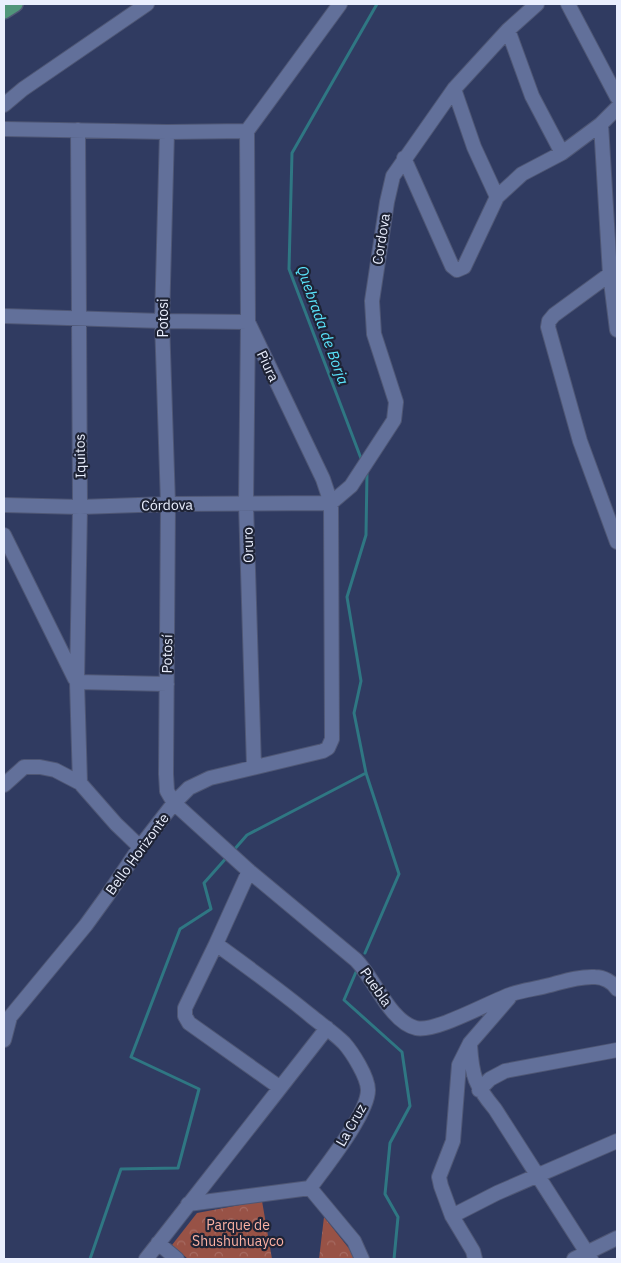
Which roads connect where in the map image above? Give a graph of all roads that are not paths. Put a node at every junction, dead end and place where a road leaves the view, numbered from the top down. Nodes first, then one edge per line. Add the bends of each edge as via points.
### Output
1 (15, 4) edge
2 (147, 4) edge
3 (340, 4) edge
4 (537, 4) edge
5 (568, 4) edge
6 (4, 11) edge
7 (508, 30) junction
8 (454, 89) junction
9 (617, 97) edge
10 (4, 105) edge
11 (617, 108) edge
12 (601, 124) junction
13 (4, 130) edge
14 (78, 130) junction
15 (247, 131) junction
16 (167, 132) junction
17 (562, 153) junction
18 (404, 158) junction
19 (498, 197) junction
20 (613, 271) edge
21 (4, 316) edge
22 (78, 318) junction
23 (162, 321) junction
24 (248, 322) junction
25 (617, 330) edge
26 (331, 503) junction
27 (168, 504) junction
28 (246, 504) junction
29 (4, 505) edge
30 (80, 507) junction
31 (4, 535) edge
32 (617, 542) edge
33 (77, 682) junction
34 (167, 684) junction
35 (328, 748) joint
36 (254, 767) junction
37 (80, 783) junction
38 (4, 785) edge
39 (174, 803) junction
40 (140, 847) junction
41 (249, 871) junction
42 (216, 944) junction
43 (617, 989) edge
44 (512, 994) junction
45 (7, 1018) edge
46 (327, 1028) junction
47 (4, 1040) edge
48 (470, 1043) junction
49 (617, 1050) edge
50 (280, 1087) junction
51 (479, 1090) junction
52 (617, 1141) edge
53 (538, 1175) junction
54 (310, 1188) junction
55 (188, 1204) junction
56 (452, 1216) junction
57 (617, 1238) edge
58 (158, 1243) junction
59 (589, 1256) edge
60 (146, 1259) edge
61 (177, 1259) edge
62 (362, 1259) edge
63 (475, 1259) edge
64 (574, 1259) edge

1 - 6 main road
2 - 10 street
3 - 15 street
4 - 7 street, Cordova
5 - 9 street
7 - 8 street, Cordova
7 - 17 street via 532,96
8 - 18 street, Cordova
8 - 19 street via 474,147
11 - 12 street
12 - 17 street
12 - 20 street
13 - 14 street
14 - 16 street
14 - 22 street, Iquitos
15 - 16 street
15 - 24 street, Piura
16 - 23 street, Potosi
17 - 19 street via 522,174
18 - 19 street via 452,266 457,270 464,267
18 - 26 street, Cordova via 393,176 387,202 372,301 374,334 396,402 394,420 351,486
20 - 25 street
20 - 32 street via 554,315 548,327 580,441
21 - 22 street
22 - 23 street
22 - 30 street, Iquitos
23 - 24 street
23 - 27 street, Potosi
24 - 26 street, Piura via 323,479
24 - 28 street, Oruro
26 - 28 street, Córdova
26 - 35 street, Piura via 332,739
27 - 28 street, Córdova
27 - 30 street, Córdova
27 - 34 street, Potosí
28 - 36 street, Oruro
29 - 30 street, Córdova
30 - 33 street, Iquitos
31 - 33 street
33 - 34 street
33 - 37 street, Iquitos
34 - 39 street, Potosí via 167,791
35 - 36 street, Bello Horizonte
36 - 39 street, Bello Horizonte via 210,778 189,788
37 - 38 street via 55,770 31,766 24,767
37 - 40 street
39 - 40 street, Bello Horizonte
39 - 41 street, Puebla
40 - 45 street, Bello Horizonte via 86,925
41 - 42 street
41 - 44 street, Puebla via 356,960 393,1012 416,1029 434,1027
42 - 46 street, La Cruz
42 - 50 street via 185,1008 185,1016 189,1023
43 - 44 street, Puebla via 603,978 596,977 578,978
44 - 48 street
45 - 47 street, Bello Horizonte
46 - 50 street
46 - 54 street, La Cruz via 355,1059 368,1090 358,1118
48 - 51 street via 471,1067
48 - 56 street via 459,1065 454,1135 439,1177
49 - 51 street via 506,1071 490,1079
50 - 55 street
51 - 53 street
52 - 53 street
53 - 56 street
53 - 59 street
54 - 55 street
54 - 62 street via 354,1242
55 - 58 street
56 - 63 street
57 - 59 street
58 - 60 street
58 - 61 street
59 - 64 street

